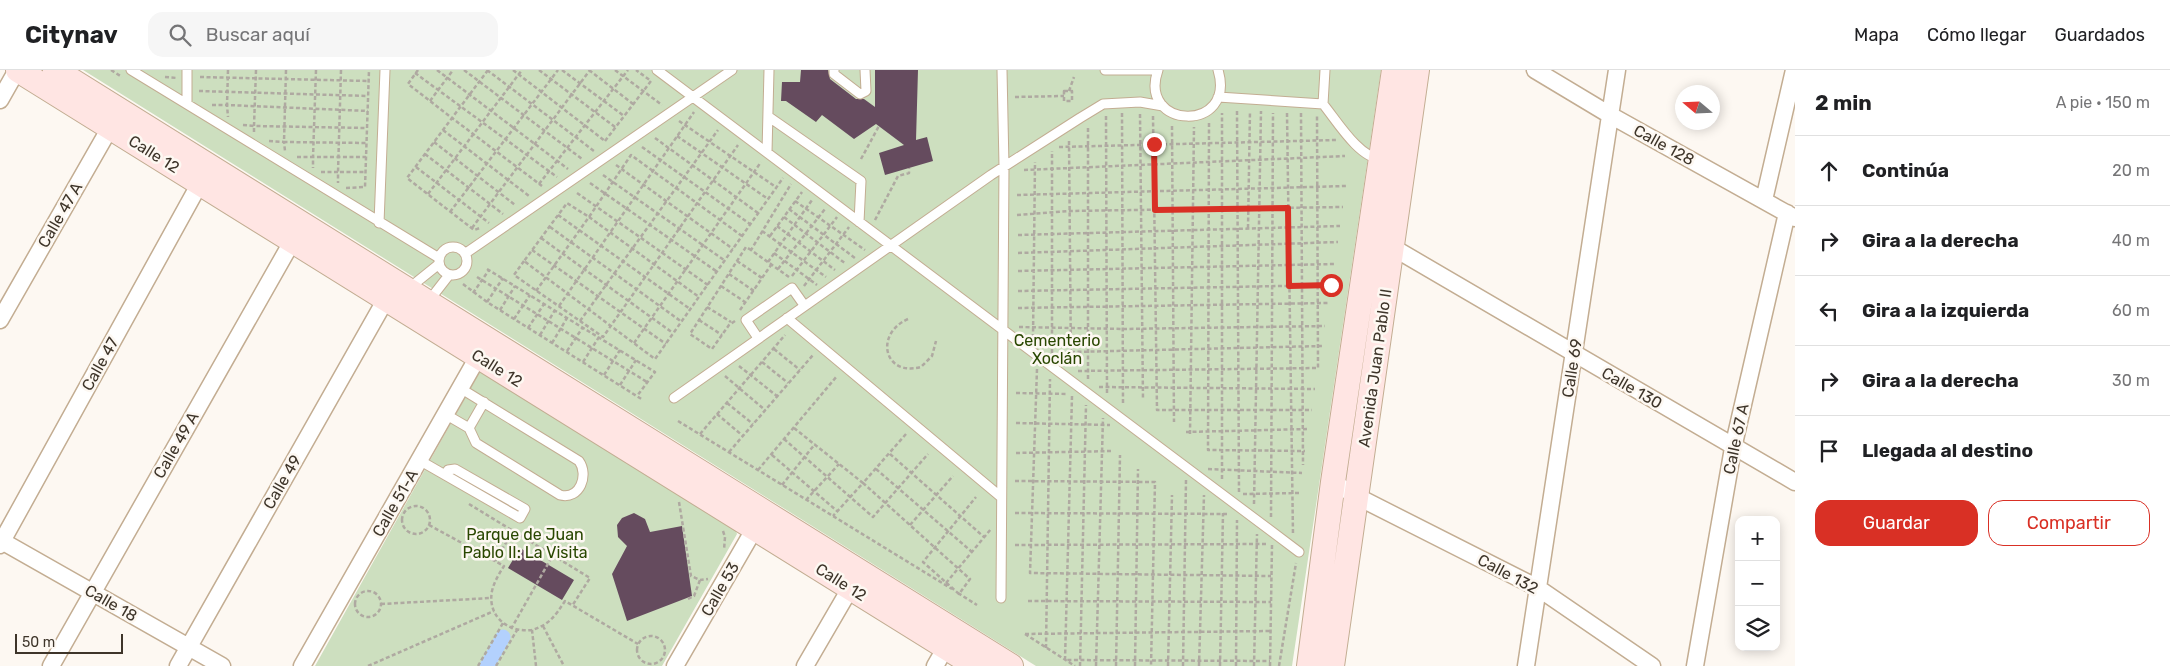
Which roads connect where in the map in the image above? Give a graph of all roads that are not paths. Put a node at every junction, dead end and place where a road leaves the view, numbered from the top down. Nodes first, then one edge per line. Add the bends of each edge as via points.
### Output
1 (18, 70) edge
2 (55, 70) edge
3 (131, 70) edge
4 (187, 70) edge
5 (385, 70) edge
6 (657, 70) edge
7 (732, 70) edge
8 (770, 70) edge
9 (834, 70) edge
10 (865, 70) edge
11 (1002, 70) edge
12 (1105, 70) edge
13 (1152, 70) edge
14 (1158, 70) edge
15 (1218, 70) edge
16 (1325, 70) edge
17 (1394, 70) edge
18 (1418, 70) edge
19 (1535, 70) edge
20 (1617, 70) edge
21 (1794, 70) edge
22 (1218, 97) junction
23 (693, 98) junction
24 (0, 100) edge
25 (187, 103) junction
26 (1323, 104) junction
27 (1163, 106) junction
28 (1610, 115) junction
29 (769, 117) junction
30 (115, 119) junction
31 (767, 152) junction
32 (1392, 159) junction
33 (1004, 166) junction
34 (200, 183) junction
35 (1764, 200) junction
36 (1791, 216) edge
37 (859, 222) junction
38 (379, 223) junction
39 (298, 232) junction
40 (890, 245) junction
41 (1392, 247) junction
42 (466, 253) junction
43 (439, 261) junction
44 (449, 274) junction
45 (397, 294) junction
46 (428, 302) junction
47 (804, 305) junction
48 (787, 318) junction
49 (0, 320) edge
50 (1003, 328) junction
51 (758, 338) junction
52 (483, 348) junction
53 (1574, 354) junction
54 (460, 388) junction
55 (674, 398) dead end
56 (484, 402) junction
57 (445, 414) junction
58 (469, 428) junction
59 (1734, 448) junction
60 (419, 460) junction
61 (445, 475) junction
62 (1333, 482) junction
63 (1795, 482) edge
64 (1356, 496) junction
65 (1001, 497) junction
66 (759, 520) junction
67 (1, 542) edge
68 (1299, 552) dead end
69 (850, 588) junction
70 (1538, 588) junction
71 (93, 592) junction
72 (1001, 598) dead end
73 (189, 647) junction
74 (941, 656) edge
75 (979, 660) edge
76 (51, 666) edge
77 (178, 666) edge
78 (222, 666) edge
79 (302, 666) edge
80 (676, 666) edge
81 (805, 666) edge
82 (1011, 666) edge
83 (1309, 666) edge
84 (1332, 666) edge
85 (1526, 666) edge
86 (1652, 666) edge
87 (1695, 666) edge

1 - 24 street
1 - 30 street, Calle 12
2 - 30 street, Calle 12
3 - 25 lane
4 - 25 lane
5 - 38 lane
6 - 23 lane
7 - 23 lane
8 - 29 lane
9 - 10 lane via 834,74 860,94 866,91
11 - 33 lane
12 - 13 lane
14 - 27 lane via 1155,87
15 - 22 lane via 1221,88
16 - 26 lane
17 - 32 street, Avenida Juan Pablo II
18 - 32 street, Avenida Juan Pablo II
19 - 28 street, Calle 128
20 - 28 street, Calle 69
21 - 35 street
22 - 26 lane
22 - 27 lane via 1212,107 1193,117 1182,117
23 - 31 lane
23 - 42 lane
25 - 38 lane
26 - 32 lane via 1371,158
27 - 33 lane via 1140,102 1103,104
28 - 35 street, Calle 128
28 - 53 street, Calle 69
29 - 31 lane
29 - 37 lane via 861,182
30 - 34 street, Calle 12
30 - 39 street, Calle 12
30 - 49 street, Calle 47 A
31 - 37 lane
32 - 41 street, Avenida Juan Pablo II
32 - 62 street, Avenida Juan Pablo II
33 - 40 lane
33 - 50 lane
34 - 39 street, Calle 12
34 - 67 street, Calle 47
35 - 36 street, Calle 128
36 - 59 street, Calle 67 A
37 - 40 lane
38 - 43 lane
39 - 45 street, Calle 12
39 - 71 street, Calle 49 A
40 - 47 lane
40 - 50 lane
41 - 53 street, Calle 130
41 - 64 street, Avenida Juan Pablo II
42 - 43 lane via 453,246 444,250
42 - 44 lane via 465,270
43 - 44 lane via 441,269
43 - 45 lane
44 - 46 lane
45 - 46 street, Calle 12
45 - 52 street, Calle 12
45 - 73 street, Calle 49
46 - 52 street, Calle 12
47 - 48 lane
47 - 51 lane via 792,288 746,320
48 - 51 lane
48 - 65 lane
50 - 65 lane
50 - 68 lane
51 - 55 lane
52 - 54 street, Calle 51-A
52 - 66 street, Calle 12
53 - 59 street, Calle 130
53 - 70 street, Calle 69
54 - 56 lane
54 - 57 street, Calle 51-A
56 - 58 lane
56 - 58 lane via 579,461 584,473 581,486 572,495 560,495 476,444
57 - 58 lane
57 - 60 street, Calle 51-A
59 - 63 street, Calle 130
59 - 87 street, Calle 67 A
60 - 61 lane
60 - 79 street, Calle 51-A
61 - 61 lane via 520,518 525,509 455,469 448,470
62 - 64 street, Calle 132
62 - 83 street, Avenida Juan Pablo II
64 - 70 street, Calle 132
64 - 84 street, Avenida Juan Pablo II
65 - 72 lane
66 - 69 street, Calle 12
66 - 75 street, Calle 12
66 - 80 street, Calle 53
67 - 71 street, Calle 18
69 - 74 street, Calle 12
69 - 81 street
70 - 85 street, Calle 69
70 - 86 street, Calle 132
71 - 73 street, Calle 18
71 - 76 street, Calle 49 A
73 - 77 street, Calle 49
73 - 78 street, Calle 18
74 - 75 street, Calle 12
75 - 82 street, Calle 12

